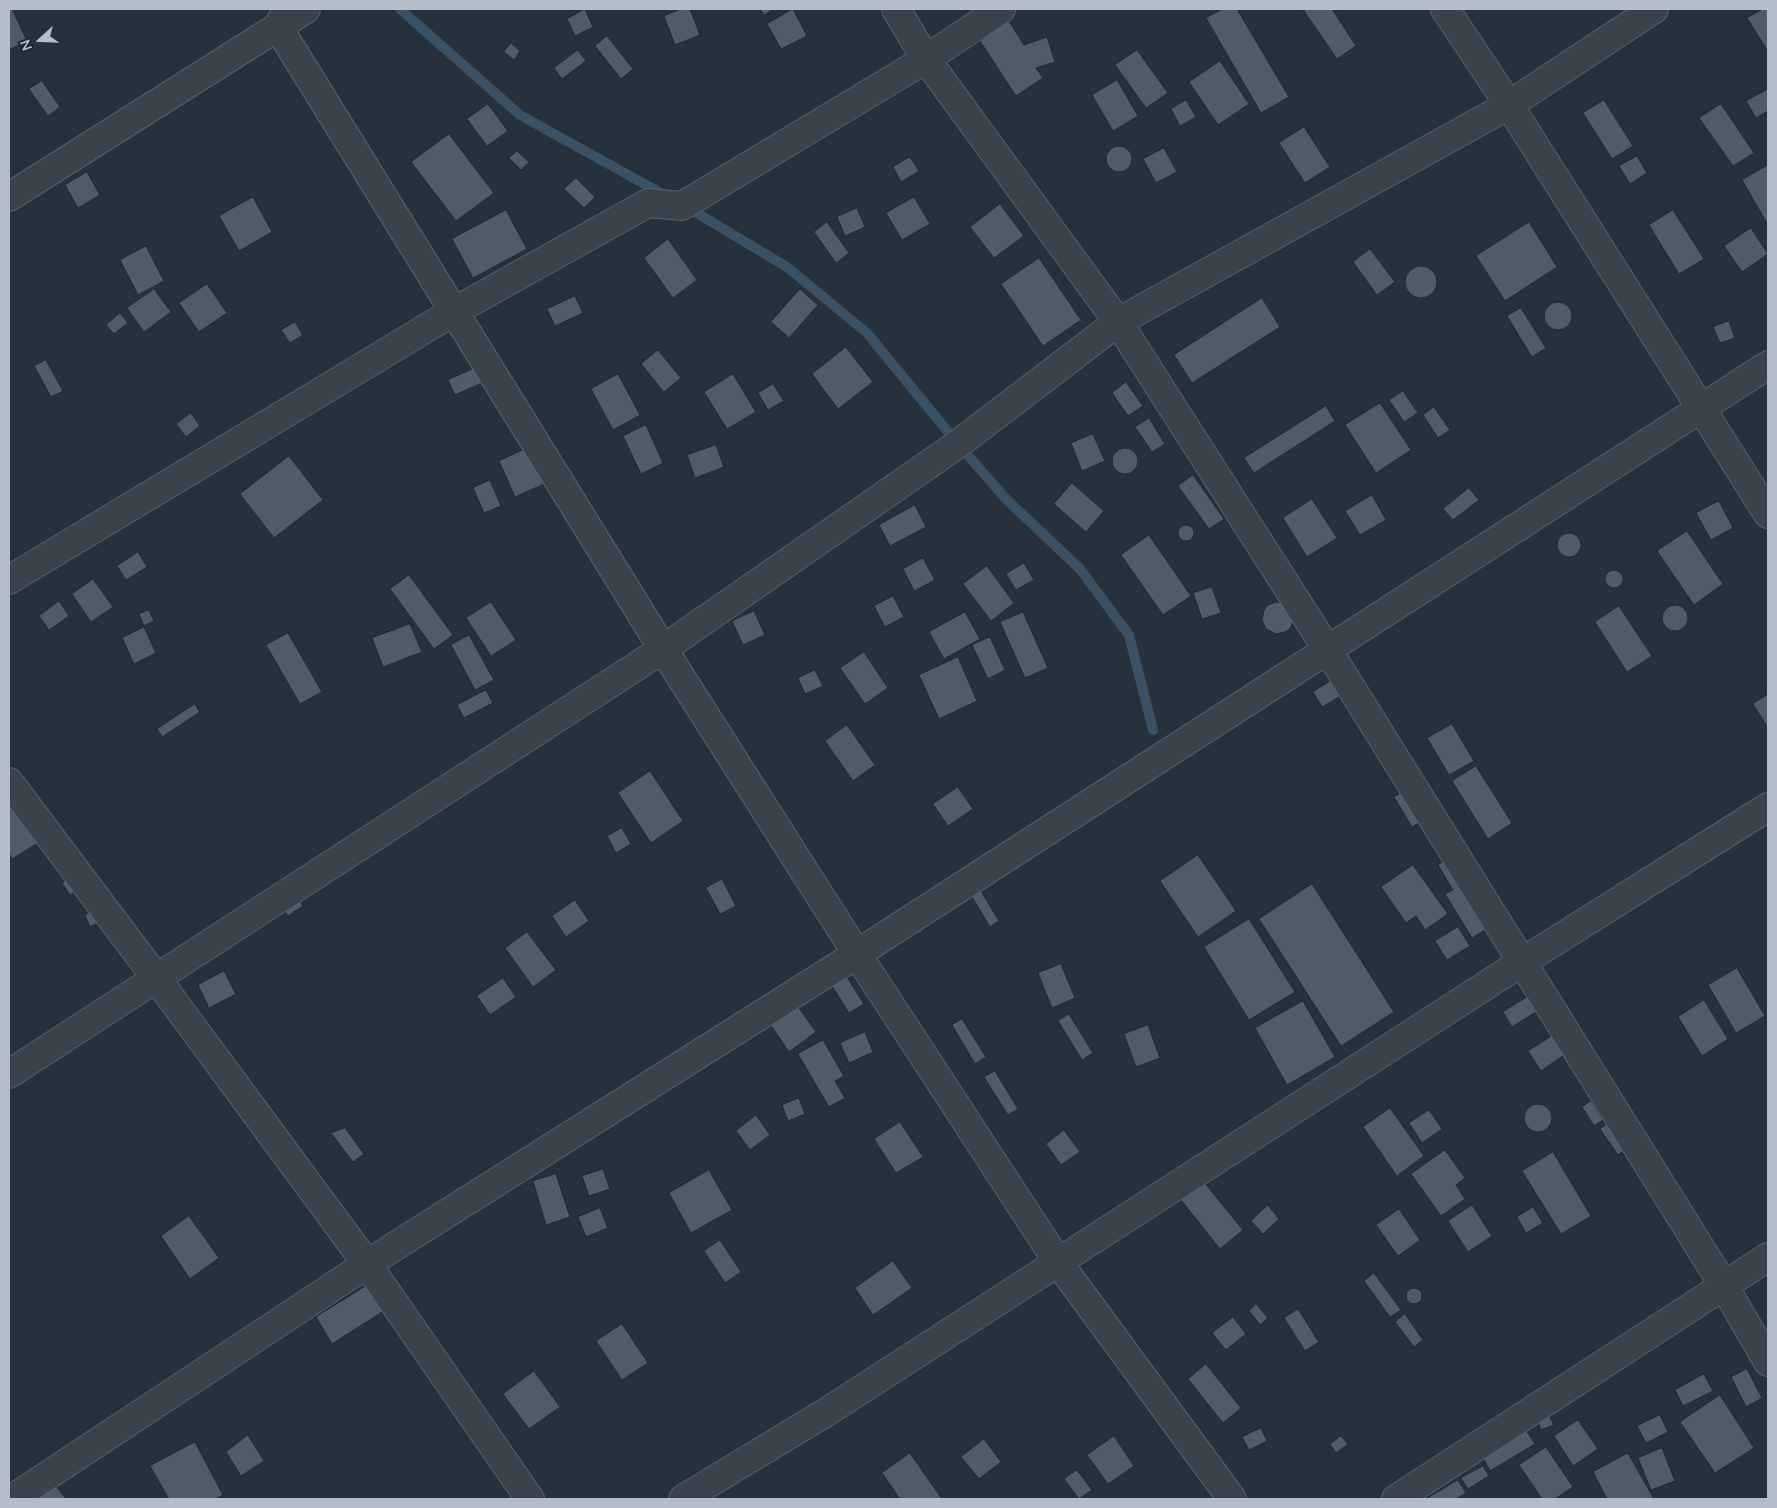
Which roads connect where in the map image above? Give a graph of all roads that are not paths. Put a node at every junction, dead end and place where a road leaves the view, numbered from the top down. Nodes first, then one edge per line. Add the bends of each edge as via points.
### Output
1 (306, 9) edge
2 (896, 9) edge
3 (1000, 9) edge
4 (1445, 9) edge
5 (1654, 9) edge
6 (283, 18) edge
7 (926, 59) junction
8 (1510, 105) junction
9 (9, 197) edge
10 (454, 312) junction
11 (1118, 322) junction
12 (1768, 365) edge
13 (1702, 409) junction
14 (1768, 514) edge
15 (9, 580) edge
16 (663, 649) junction
17 (1327, 649) junction
18 (9, 782) edge
19 (1768, 807) edge
20 (857, 954) junction
21 (1522, 962) junction
22 (157, 978) junction
23 (9, 1074) edge
24 (1768, 1257) edge
25 (1058, 1262) junction
26 (367, 1264) junction
27 (1724, 1286) junction
28 (1768, 1362) edge
29 (12, 1499) edge
30 (530, 1499) edge
31 (684, 1499) edge
32 (1232, 1499) edge
33 (1396, 1499) edge

1 - 6 street
2 - 7 street
3 - 7 street
4 - 8 street
5 - 8 street
6 - 9 street
6 - 10 street
7 - 10 street via 682,206 648,203
7 - 11 street
8 - 11 street
8 - 13 street
10 - 15 street
10 - 16 street
11 - 16 street via 958,444
11 - 17 street
12 - 13 street
13 - 14 street
13 - 17 street
16 - 20 street
16 - 22 street
17 - 20 street
17 - 21 street
18 - 22 street
19 - 21 street
20 - 25 street
20 - 26 street
21 - 25 street
21 - 27 street
22 - 23 street
22 - 26 street
24 - 27 street
25 - 31 street via 825,1413
25 - 32 street
26 - 29 street
26 - 30 street
27 - 28 street
27 - 33 street

